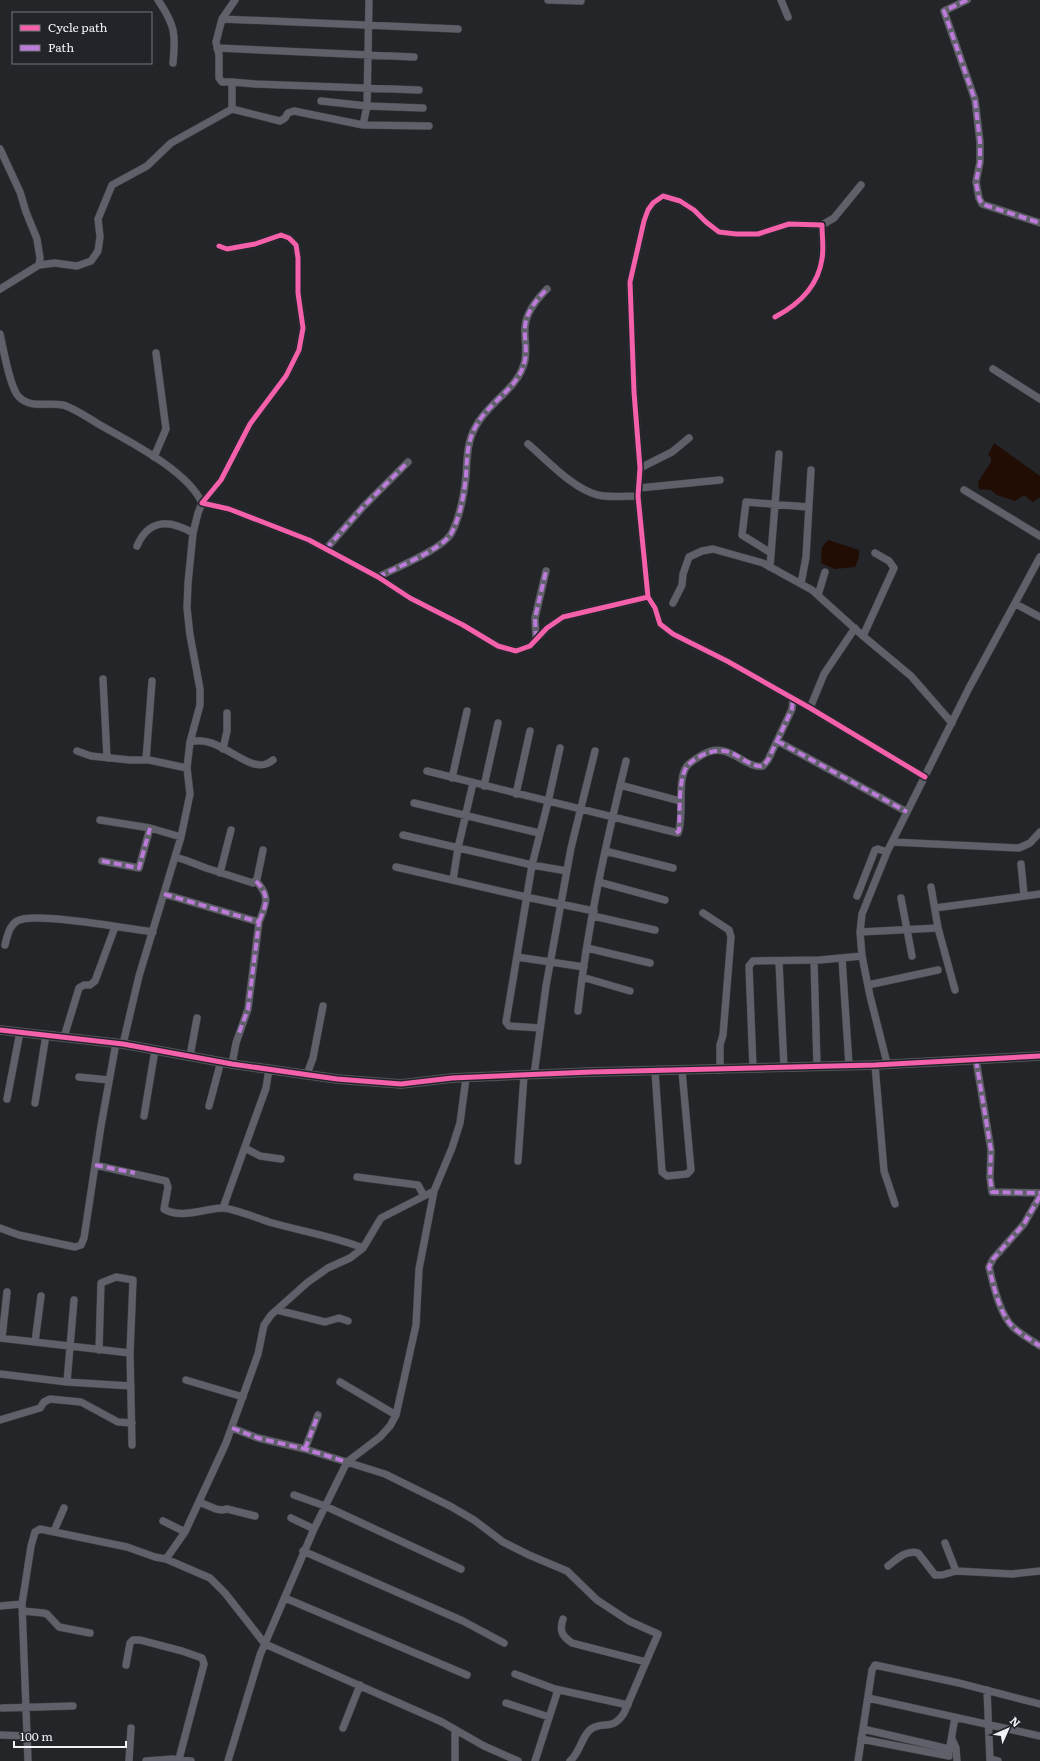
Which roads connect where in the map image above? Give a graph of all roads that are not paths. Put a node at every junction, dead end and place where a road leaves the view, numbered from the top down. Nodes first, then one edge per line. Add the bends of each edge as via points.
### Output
1 (158, 0) edge
2 (235, 0) edge
3 (369, 0) edge
4 (548, 0) edge
5 (781, 0) edge
6 (967, 0) edge
7 (581, 1) dead end
8 (788, 17) dead end
9 (222, 19) junction
10 (367, 25) junction
11 (458, 29) dead end
12 (217, 48) junction
13 (367, 55) junction
14 (414, 57) dead end
15 (173, 63) dead end
16 (232, 82) junction
17 (367, 87) junction
18 (419, 90) dead end
19 (321, 101) dead end
20 (366, 106) junction
21 (423, 108) dead end
22 (232, 109) junction
23 (363, 125) junction
24 (429, 126) dead end
25 (0, 149) edge
26 (861, 185) dead end
27 (1040, 223) edge
28 (822, 225) junction
29 (219, 246) dead end
30 (39, 265) junction
31 (0, 289) edge
32 (547, 289) dead end
33 (775, 317) dead end
34 (0, 334) edge
35 (156, 353) dead end
36 (993, 369) dead end
37 (1040, 399) edge
38 (689, 438) dead end
39 (528, 444) dead end
40 (779, 454) dead end
41 (154, 457) junction
42 (408, 462) dead end
43 (640, 468) junction
44 (811, 470) dead end
45 (720, 480) dead end
46 (639, 488) junction
47 (964, 490) dead end
48 (638, 496) junction
49 (202, 503) junction
50 (775, 504) junction
51 (808, 507) junction
52 (193, 533) junction
53 (1040, 536) edge
54 (137, 546) dead end
55 (326, 549) junction
56 (875, 553) dead end
57 (771, 554) junction
58 (1040, 557) edge
59 (770, 567) junction
60 (546, 571) dead end
61 (825, 572) dead end
62 (378, 577) junction
63 (801, 584) junction
64 (818, 595) junction
65 (648, 597) junction
66 (673, 604) dead end
67 (1016, 604) junction
68 (1040, 617) edge
69 (854, 628) junction
70 (863, 636) junction
71 (536, 639) junction
72 (103, 679) dead end
73 (152, 681) dead end
74 (793, 699) junction
75 (810, 708) junction
76 (467, 711) dead end
77 (227, 713) dead end
78 (498, 722) dead end
79 (952, 723) junction
80 (530, 731) dead end
81 (777, 741) junction
82 (190, 742) junction
83 (560, 748) dead end
84 (223, 749) junction
85 (595, 750) dead end
86 (76, 751) dead end
87 (106, 758) junction
88 (146, 760) junction
89 (273, 760) dead end
90 (626, 761) dead end
91 (187, 768) junction
92 (427, 771) dead end
93 (925, 777) junction
94 (452, 778) junction
95 (473, 783) junction
96 (620, 785) junction
97 (484, 786) junction
98 (516, 794) junction
99 (680, 801) junction
100 (548, 802) junction
101 (414, 803) dead end
102 (581, 810) junction
103 (907, 812) junction
104 (465, 816) junction
105 (612, 818) junction
106 (100, 820) dead end
107 (150, 828) junction
108 (231, 830) dead end
109 (1040, 832) edge
110 (539, 833) junction
111 (403, 834) dead end
112 (181, 837) junction
113 (892, 842) junction
114 (458, 848) junction
115 (264, 850) dead end
116 (605, 851) junction
117 (887, 852) junction
118 (175, 858) junction
119 (102, 861) dead end
120 (1021, 864) dead end
121 (532, 865) junction
122 (396, 868) dead end
123 (673, 868) dead end
124 (567, 872) junction
125 (220, 873) junction
126 (453, 880) junction
127 (256, 881) junction
128 (599, 882) junction
129 (931, 887) dead end
130 (164, 894) junction
131 (1040, 894) edge
132 (1024, 895) junction
133 (857, 896) dead end
134 (526, 897) junction
135 (901, 898) dead end
136 (665, 900) dead end
137 (561, 904) junction
138 (935, 908) junction
139 (593, 913) junction
140 (703, 913) dead end
141 (259, 922) junction
142 (115, 927) junction
143 (938, 928) junction
144 (656, 930) dead end
145 (906, 930) junction
146 (153, 932) junction
147 (860, 932) junction
148 (5, 945) dead end
149 (588, 948) junction
150 (862, 956) junction
151 (912, 956) dead end
152 (517, 957) junction
153 (842, 958) junction
154 (814, 960) junction
155 (551, 961) junction
156 (779, 962) junction
157 (650, 963) dead end
158 (584, 967) junction
159 (938, 970) dead end
160 (582, 977) junction
161 (868, 985) junction
162 (955, 990) dead end
163 (630, 991) dead end
164 (323, 1006) dead end
165 (578, 1011) dead end
166 (198, 1018) dead end
167 (540, 1028) junction
168 (0, 1030) edge
169 (20, 1032) junction
170 (46, 1035) junction
171 (64, 1037) junction
172 (120, 1044) junction
173 (155, 1050) junction
174 (190, 1056) junction
175 (1040, 1056) edge
176 (976, 1060) junction
177 (221, 1061) junction
178 (887, 1063) junction
179 (232, 1064) junction
180 (849, 1065) junction
181 (875, 1065) junction
182 (817, 1066) junction
183 (784, 1067) junction
184 (753, 1068) junction
185 (269, 1069) junction
186 (682, 1070) junction
187 (720, 1070) junction
188 (655, 1071) junction
189 (307, 1074) junction
190 (534, 1074) junction
191 (524, 1075) junction
192 (79, 1077) dead end
193 (466, 1078) junction
194 (109, 1080) junction
195 (7, 1099) dead end
196 (35, 1103) dead end
197 (209, 1106) dead end
198 (144, 1116) dead end
199 (245, 1148) junction
200 (281, 1159) dead end
201 (518, 1161) dead end
202 (95, 1165) junction
203 (357, 1177) dead end
204 (434, 1191) junction
205 (1040, 1195) edge
206 (424, 1196) junction
207 (895, 1204) dead end
208 (223, 1208) junction
209 (0, 1228) edge
210 (363, 1248) junction
211 (7, 1292) dead end
212 (41, 1296) dead end
213 (74, 1300) dead end
214 (277, 1310) junction
215 (348, 1321) dead end
216 (1, 1338) edge
217 (35, 1342) junction
218 (70, 1346) junction
219 (1040, 1346) edge
220 (99, 1350) junction
221 (130, 1353) junction
222 (0, 1374) edge
223 (186, 1380) dead end
224 (67, 1382) junction
225 (340, 1382) dead end
226 (131, 1386) junction
227 (244, 1397) junction
228 (318, 1415) dead end
229 (396, 1415) junction
230 (0, 1420) edge
231 (132, 1423) junction
232 (232, 1428) junction
233 (132, 1445) dead end
234 (304, 1449) junction
235 (347, 1462) junction
236 (294, 1495) dead end
237 (199, 1502) junction
238 (325, 1506) junction
239 (64, 1508) dead end
240 (255, 1516) dead end
241 (291, 1518) dead end
242 (163, 1521) dead end
243 (314, 1529) junction
244 (54, 1531) junction
245 (185, 1532) junction
246 (945, 1543) dead end
247 (303, 1551) junction
248 (166, 1559) junction
249 (888, 1566) dead end
250 (461, 1569) dead end
251 (956, 1571) junction
252 (1040, 1571) edge
253 (285, 1598) junction
254 (0, 1606) edge
255 (23, 1607) junction
256 (563, 1619) dead end
257 (90, 1633) dead end
258 (504, 1643) dead end
259 (265, 1644) junction
260 (646, 1662) junction
261 (126, 1665) dead end
262 (515, 1674) dead end
263 (467, 1675) dead end
264 (360, 1685) junction
265 (555, 1689) junction
266 (987, 1690) junction
267 (868, 1698) junction
268 (506, 1703) dead end
269 (1040, 1704) edge
270 (628, 1705) junction
271 (27, 1706) junction
272 (73, 1706) dead end
273 (2, 1708) dead end
274 (549, 1717) junction
275 (955, 1717) junction
276 (988, 1724) junction
277 (131, 1728) dead end
278 (343, 1728) dead end
279 (863, 1729) junction
280 (455, 1730) junction
281 (0, 1735) edge
282 (28, 1736) junction
283 (1040, 1736) edge
284 (861, 1739) junction
285 (952, 1739) junction
286 (950, 1749) junction
287 (179, 1759) junction
288 (948, 1759) edge
289 (453, 1760) edge
290 (990, 1760) edge
291 (28, 1761) edge
292 (129, 1761) edge
293 (146, 1761) edge
294 (191, 1761) edge
295 (228, 1761) edge
296 (518, 1761) edge
297 (535, 1761) edge
298 (570, 1761) edge
299 (858, 1761) edge
300 (957, 1761) edge
301 (998, 1761) edge

1 - 15 street via 173,27
2 - 9 street
3 - 10 street
4 - 7 street
5 - 8 street
6 - 27 street via 944,11 975,100 980,142 976,182 979,198 982,204
9 - 10 street
9 - 12 street via 216,42
10 - 11 street
10 - 13 street
12 - 13 street
12 - 16 street via 219,78 222,82
13 - 14 street
13 - 17 street
16 - 17 street
16 - 22 street
17 - 18 street
17 - 20 street
19 - 20 street
20 - 21 street
20 - 23 street
22 - 23 street via 280,121 294,111
22 - 30 street via 171,143 147,166 112,185 98,219 98,251 91,261 77,266 55,263
23 - 24 street
25 - 30 street via 37,238
26 - 28 street via 834,218
28 - 33 street via 822,259 818,275 801,300
28 - 43 street via 789,224 758,234 736,234 719,232 694,210 668,197 663,196 648,210 630,282
29 - 49 street via 227,249 281,236 289,238 296,245 298,293 303,328 299,350 286,376 250,424 221,480
30 - 31 street
32 - 62 street via 531,308 525,326 526,352 518,376 476,425 471,437 460,510 450,536 432,550
34 - 41 street via 17,396 25,402 62,405
35 - 41 street via 166,429
36 - 37 street
38 - 43 street via 672,452
39 - 48 street via 586,491 599,495
40 - 50 street
41 - 49 street via 188,483
42 - 55 street via 363,506
43 - 46 street
44 - 51 street
45 - 46 street
46 - 48 street
47 - 53 street
48 - 65 street
49 - 52 street
49 - 55 street via 229,509 283,529
50 - 51 street
50 - 57 street
50 - 57 street via 746,502 742,535
51 - 63 street via 806,557
52 - 54 street via 180,526 163,523 145,532
52 - 82 street via 187,608 200,689 200,705
55 - 62 street
56 - 70 street via 889,561 894,568
57 - 59 street
58 - 67 street
59 - 63 street
59 - 66 street via 713,549 702,551 689,557 682,585
60 - 71 street via 535,618
61 - 64 street
62 - 71 street via 410,598 498,646 516,651 530,646
63 - 64 street
64 - 69 street
65 - 71 street via 563,617
65 - 74 street via 664,628
67 - 68 street
67 - 79 street
69 - 70 street
69 - 75 street via 824,674
70 - 79 street via 911,676
72 - 87 street
73 - 88 street
74 - 75 street
74 - 81 street via 792,709
75 - 93 street
76 - 94 street
77 - 84 street
78 - 97 street
79 - 93 street
80 - 98 street
81 - 99 street via 768,760 760,766 731,752 716,750 703,754 687,766
81 - 103 street
82 - 84 street via 208,742
82 - 91 street
83 - 100 street
84 - 89 street via 262,766
85 - 102 street
86 - 87 street
87 - 88 street
88 - 91 street
90 - 96 street
91 - 112 street via 190,794
92 - 94 street
93 - 103 street
94 - 95 street
95 - 97 street
95 - 104 street
96 - 99 street
96 - 105 street
97 - 98 street
98 - 100 street
99 - 105 street via 678,833
100 - 102 street
100 - 110 street
101 - 104 street
102 - 105 street
102 - 124 street
103 - 113 street
104 - 110 street
104 - 114 street
105 - 116 street
106 - 107 street
107 - 112 street
107 - 119 street via 139,868
108 - 125 street
109 - 113 street via 1030,843 1019,848
110 - 121 street
111 - 114 street
112 - 118 street
113 - 117 street
114 - 121 street
114 - 126 street
115 - 127 street
116 - 123 street
116 - 128 street
117 - 133 street via 875,850
117 - 147 street via 862,914
118 - 125 street
118 - 130 street
120 - 132 street
121 - 124 street
121 - 134 street
122 - 126 street
124 - 137 street
125 - 127 street via 253,883
126 - 134 street
127 - 141 street via 266,896 266,906
128 - 136 street
128 - 139 street
129 - 138 street
130 - 141 street
130 - 146 street
131 - 132 street
132 - 138 street
134 - 137 street
134 - 152 street
135 - 145 street
137 - 139 street
137 - 155 street
138 - 143 street
139 - 144 street
139 - 149 street
140 - 187 street via 729,930 731,936 720,1045
141 - 179 street via 248,1009 236,1043
142 - 146 street
142 - 148 street via 69,920 22,919 15,922 9,930
142 - 171 street via 95,981 79,988
143 - 145 street
143 - 162 street
145 - 147 street
145 - 151 street
146 - 172 street
147 - 150 street
149 - 157 street
149 - 158 street
150 - 153 street
150 - 161 street
152 - 155 street
152 - 167 street via 506,1022 509,1026
153 - 154 street
153 - 180 street
154 - 156 street
154 - 182 street
155 - 158 street
155 - 167 street
156 - 183 street
156 - 184 street via 752,961 749,965
158 - 160 street
159 - 161 street
160 - 163 street
160 - 165 street
161 - 178 street
164 - 189 street via 313,1058
166 - 174 street
167 - 190 street
168 - 169 street
169 - 170 street
169 - 195 street
170 - 171 street
170 - 196 street
171 - 172 street
172 - 173 street
172 - 194 street
173 - 174 street
173 - 198 street
174 - 177 street
175 - 176 street
176 - 178 street
176 - 205 street via 991,1150 992,1192
177 - 179 street
177 - 197 street
178 - 181 street
179 - 185 street
180 - 181 street
180 - 182 street
181 - 207 street via 884,1171
182 - 183 street
183 - 184 street
184 - 187 street
185 - 189 street
185 - 199 street via 266,1088
186 - 187 street
186 - 188 street
186 - 188 street via 691,1170 687,1174 667,1176 662,1172
188 - 190 street
189 - 193 street via 401,1084
190 - 191 street
191 - 193 street
191 - 201 street
192 - 194 street
193 - 204 street via 460,1123
194 - 202 street
199 - 200 street via 260,1156
199 - 208 street
202 - 208 street via 166,1181 166,1210 183,1213
202 - 209 street via 84,1238 78,1247 19,1235
203 - 206 street via 418,1185
204 - 206 street
204 - 229 street via 419,1269 416,1325
205 - 219 street via 1024,1224 989,1267 997,1298 1008,1321
206 - 210 street via 381,1218
208 - 210 street
210 - 214 street via 308,1282
211 - 216 street
212 - 217 street
213 - 218 street
214 - 215 street via 325,1322 339,1318
214 - 227 street via 270,1315 264,1325
216 - 217 street
217 - 218 street
218 - 220 street
218 - 224 street
220 - 221 street
220 - 221 street via 101,1283 116,1277 133,1280
221 - 226 street
222 - 224 street
223 - 227 street
224 - 226 street
225 - 229 street
226 - 231 street
227 - 232 street
228 - 234 street
229 - 235 street via 380,1438
230 - 231 street via 40,1408 50,1399 81,1402 118,1422
231 - 233 street
232 - 234 street via 258,1438
232 - 237 street
234 - 235 street
235 - 238 street
235 - 260 street via 385,1474 450,1506 503,1542 572,1574 597,1600 629,1621 658,1634
236 - 238 street
237 - 240 street via 216,1509
237 - 245 street
238 - 243 street
238 - 250 street
239 - 244 street
241 - 243 street
242 - 245 street
243 - 247 street
244 - 248 street via 110,1542
244 - 255 street via 40,1529 35,1532
245 - 248 street
246 - 251 street
247 - 253 street
247 - 258 street via 463,1621
248 - 259 street via 210,1578
249 - 251 street via 904,1554 914,1552 918,1553 935,1575
251 - 252 street via 1012,1574
253 - 259 street
253 - 263 street
254 - 255 street
255 - 257 street via 47,1614 59,1627
255 - 271 street
256 - 260 street via 560,1630 572,1643
259 - 264 street
259 - 295 street
260 - 270 street
261 - 287 street via 130,1643 133,1640 182,1650 202,1658 204,1664
262 - 265 street
264 - 278 street
264 - 280 street
265 - 270 street
265 - 274 street via 557,1693
266 - 267 street via 876,1665 872,1670
266 - 269 street
266 - 276 street
267 - 275 street
267 - 279 street
268 - 274 street
270 - 298 street via 617,1722 596,1726 587,1732 576,1756
271 - 272 street
271 - 273 street
271 - 282 street
274 - 297 street
275 - 276 street
275 - 285 street
276 - 283 street
276 - 290 street
277 - 292 street
279 - 284 street
279 - 286 street
280 - 289 street
280 - 296 street
281 - 282 street
282 - 291 street
284 - 288 street
284 - 299 street
285 - 286 street
285 - 300 street
286 - 288 street
287 - 293 street
287 - 294 street
290 - 301 street

